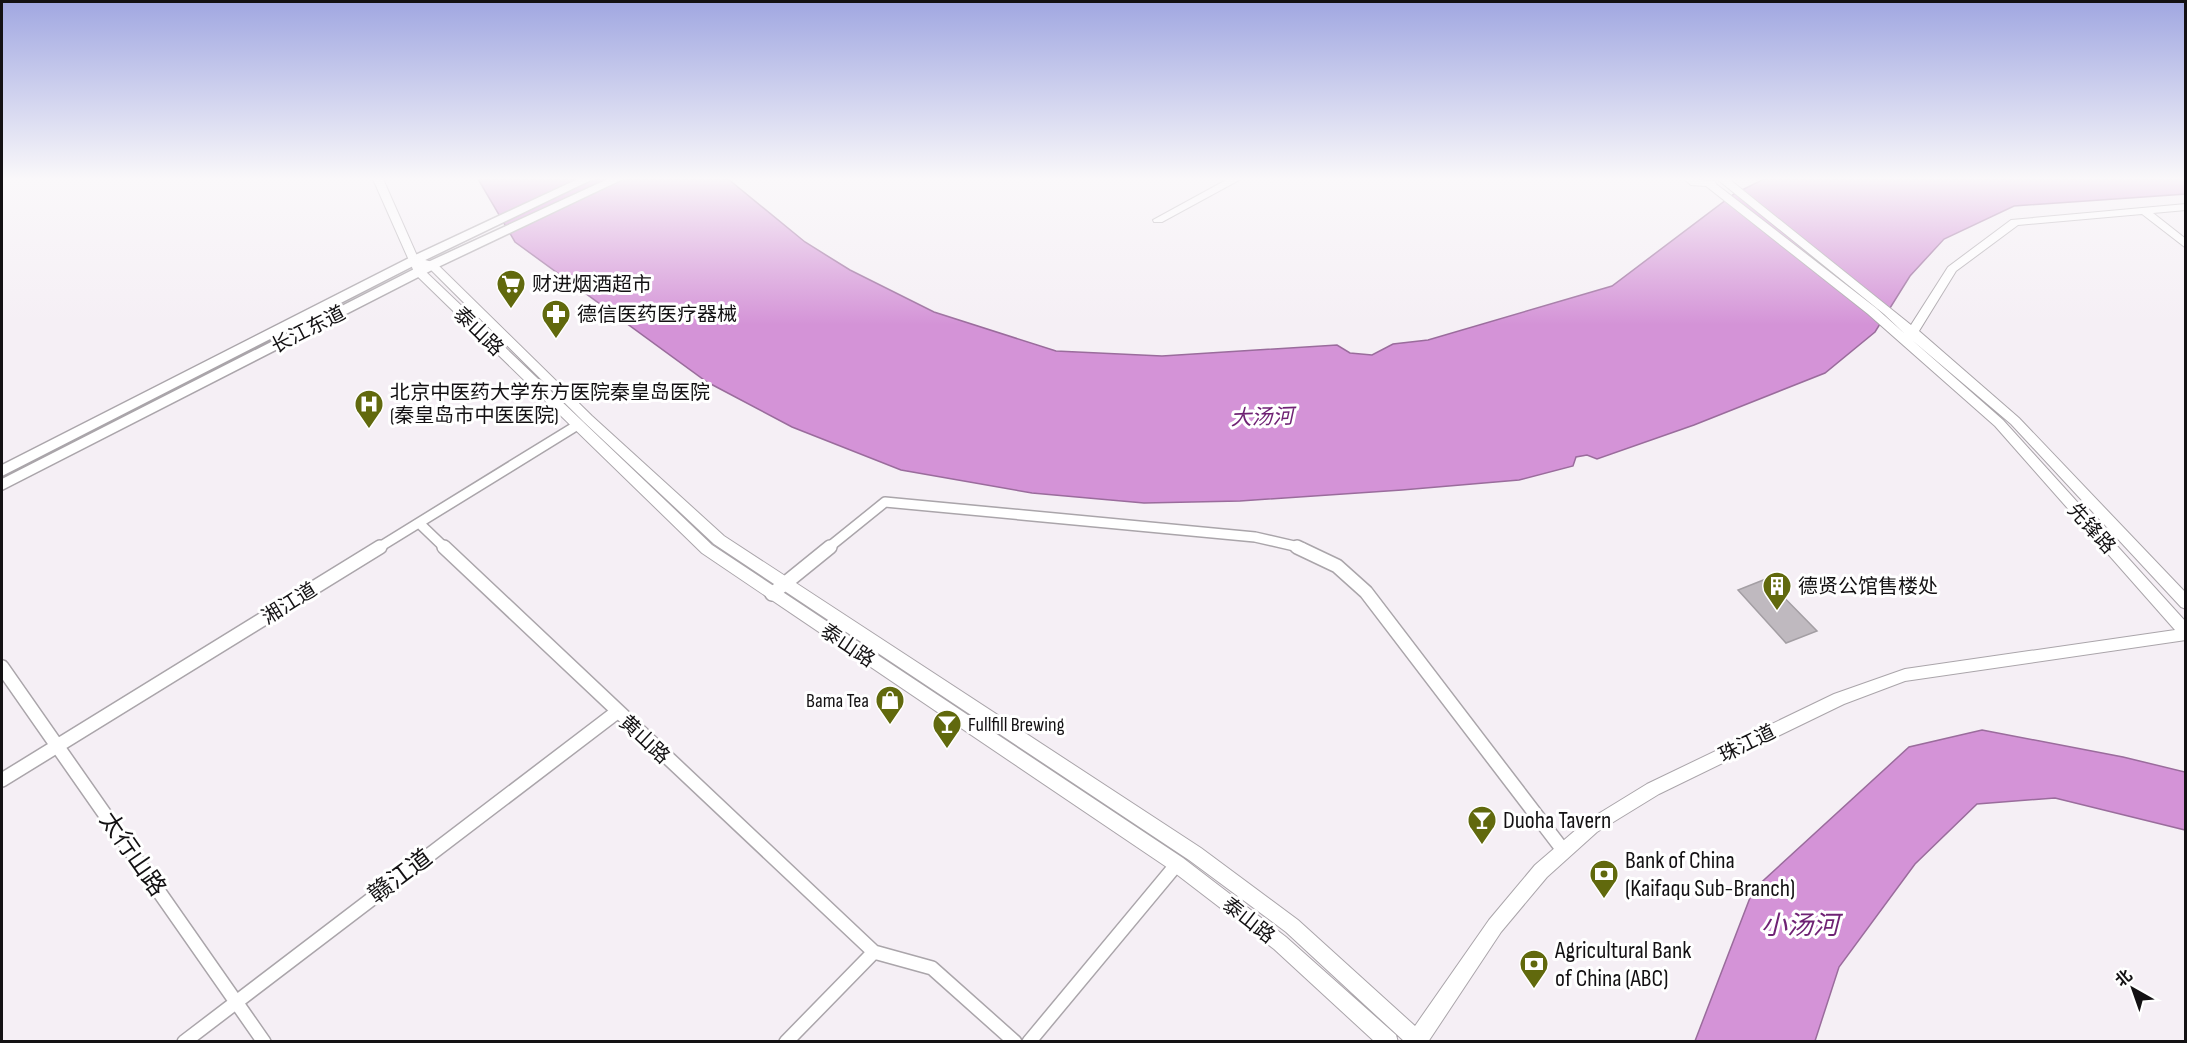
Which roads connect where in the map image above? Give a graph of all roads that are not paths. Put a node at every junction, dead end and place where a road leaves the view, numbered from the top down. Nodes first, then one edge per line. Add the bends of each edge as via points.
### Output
1 (403, 228) edge
2 (484, 228) edge
3 (515, 228) edge
4 (1773, 228) edge
5 (2007, 228) edge
6 (2165, 228) edge
7 (2186, 245) edge
8 (422, 266) junction
9 (1909, 337) junction
10 (576, 426) junction
11 (2, 471) edge
12 (2, 485) edge
13 (419, 523) junction
14 (785, 584) junction
15 (772, 594) junction
16 (2186, 603) edge
17 (2186, 633) edge
18 (2, 668) edge
19 (616, 712) junction
20 (57, 746) junction
21 (2, 780) edge
22 (1563, 850) junction
23 (1177, 864) junction
24 (874, 952) junction
25 (236, 1001) junction
26 (184, 1041) edge
27 (264, 1041) edge
28 (786, 1041) edge
29 (1015, 1041) edge
30 (1029, 1041) edge
31 (1389, 1041) edge
32 (1417, 1041) edge

1 - 8 street, 泰山路
2 - 8 main road, 长江东道
3 - 8 main road, 长江东道
4 - 9 street
5 - 9 street via 1952,269
6 - 7 street
8 - 10 street, 泰山路
8 - 11 main road, 长江东道
8 - 12 main road, 长江东道
8 - 14 street via 719,540
9 - 16 street via 2015,421
9 - 17 street, 先锋路 via 1999,423
10 - 13 street, 湘江道
10 - 15 street, 泰山路 via 706,549
13 - 19 street, 黄山路
13 - 20 street, 湘江道
14 - 15 street
14 - 22 street via 885,502 1255,537 1303,548 1337,566 1366,592
14 - 32 street via 1204,861 1293,926
15 - 23 street, 泰山路
17 - 22 street, 珠江道 via 1905,675 1872,685 1653,789 1591,827
18 - 20 street, 太行山路
19 - 24 street, 黄山路
19 - 25 street, 赣江道
20 - 21 street, 湘江道
20 - 25 street, 太行山路
22 - 32 street, 珠江道 via 1540,871 1495,926
23 - 30 street
23 - 31 street, 泰山路 via 1280,943
24 - 28 street
24 - 29 street via 933,968
25 - 26 street, 赣江道
25 - 27 street, 太行山路

